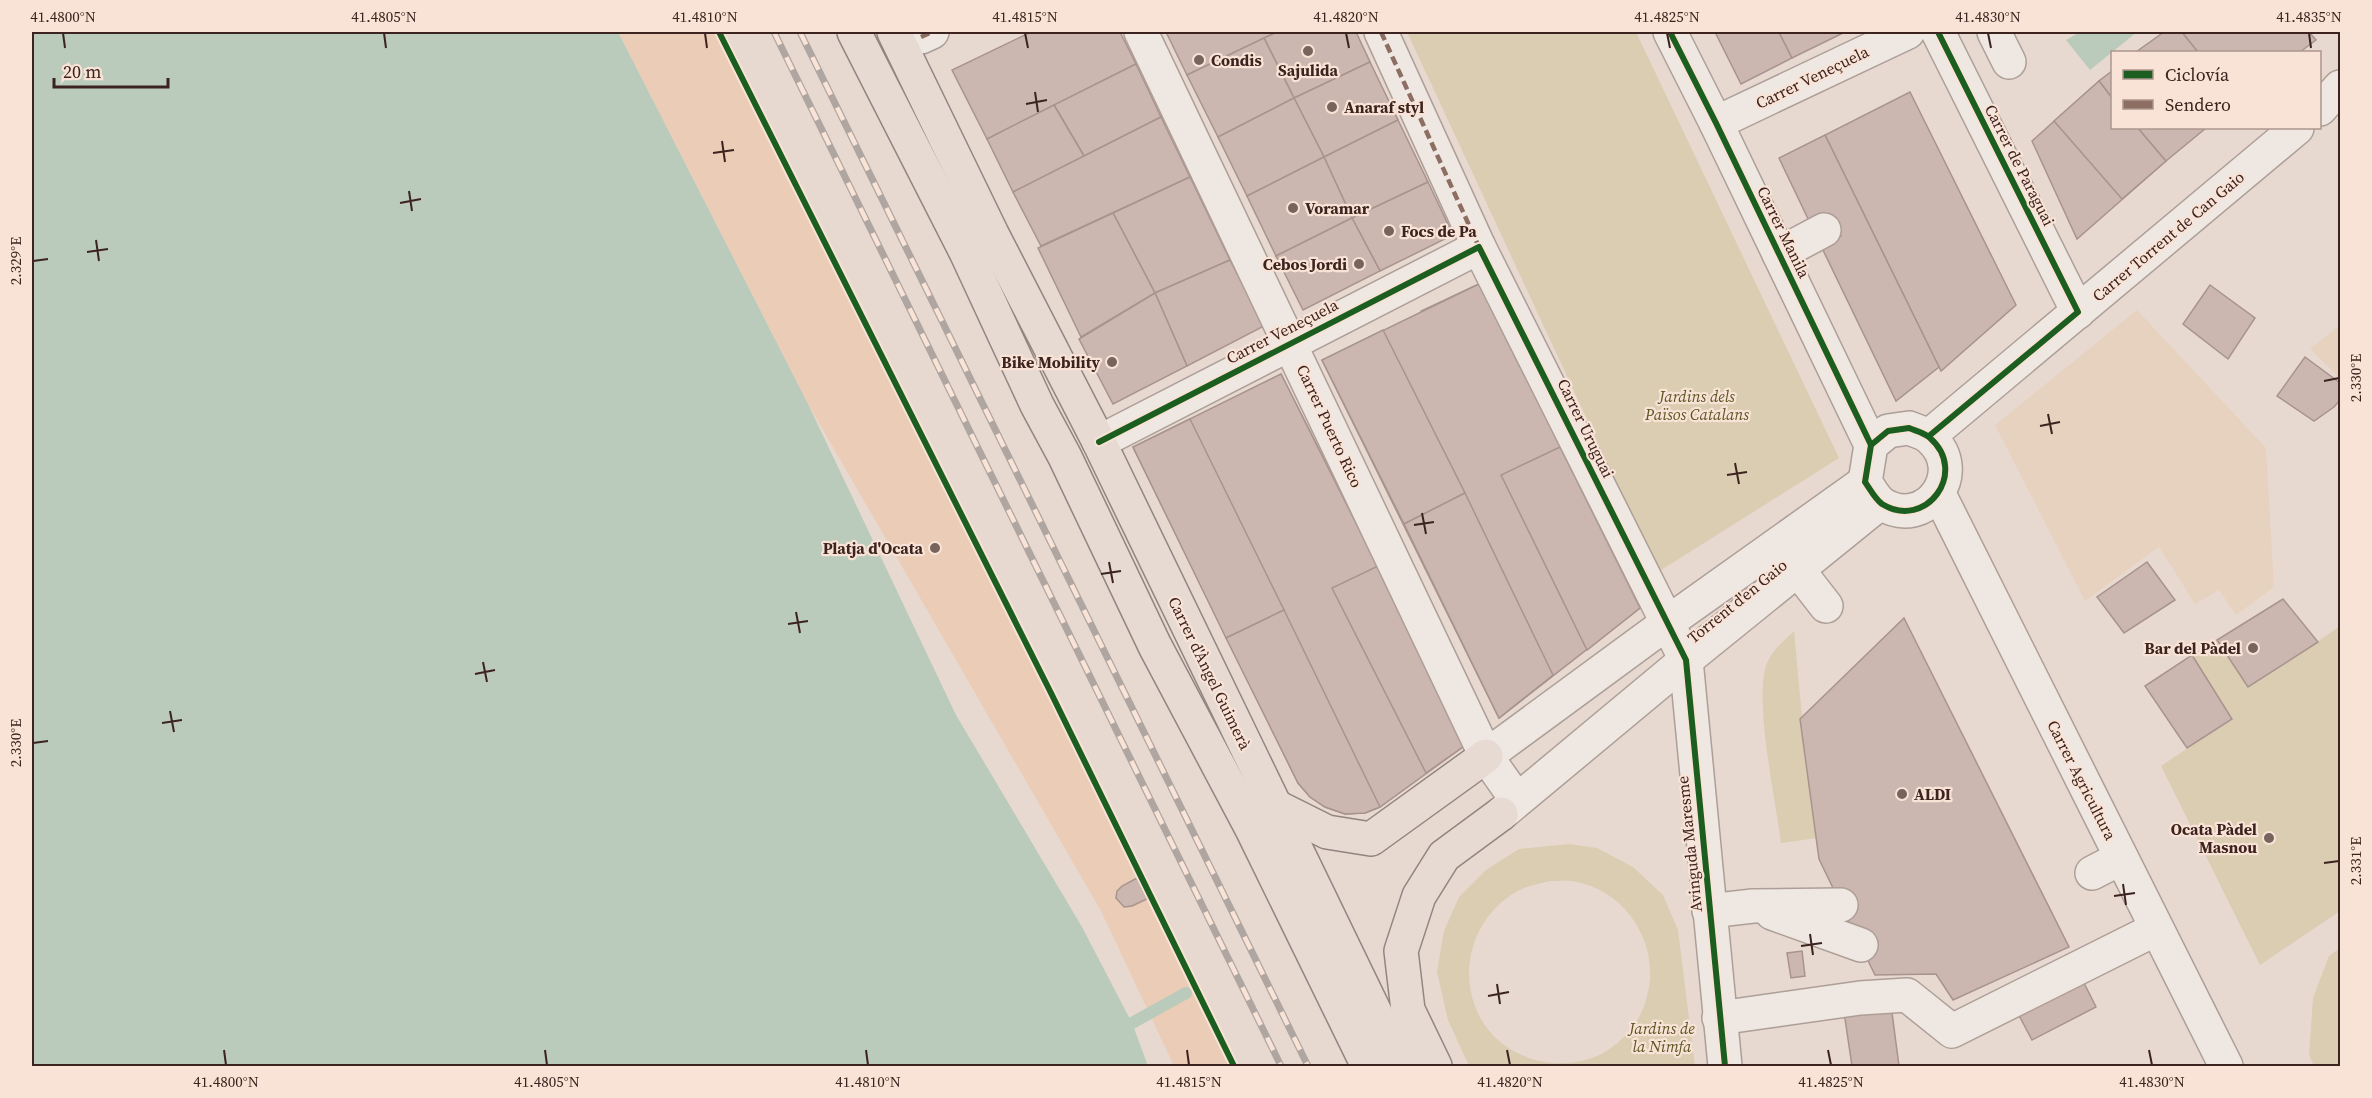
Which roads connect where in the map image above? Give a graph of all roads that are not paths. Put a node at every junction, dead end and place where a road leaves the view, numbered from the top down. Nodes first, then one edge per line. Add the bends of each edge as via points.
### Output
1 (856, 32) edge
2 (1141, 32) edge
3 (1381, 32) edge
4 (1670, 32) edge
5 (1908, 32) edge
6 (1938, 32) edge
7 (1994, 32) edge
8 (916, 33) edge
9 (2009, 62) dead end
10 (2340, 87) edge
11 (2321, 108) edge
12 (1716, 123) junction
13 (2296, 129) edge
14 (1824, 230) dead end
15 (1479, 247) junction
16 (1779, 254) junction
17 (2078, 312) junction
18 (1289, 342) junction
19 (1929, 436) junction
20 (1099, 442) junction
21 (1871, 445) junction
22 (1873, 492) junction
23 (1939, 494) junction
24 (1798, 570) junction
25 (1826, 606) dead end
26 (1667, 623) junction
27 (1686, 660) junction
28 (1486, 756) junction
29 (1273, 805) junction
30 (1509, 807) junction
31 (2121, 858) junction
32 (2092, 873) dead end
33 (1841, 905) dead end
34 (1753, 906) junction
35 (1710, 911) junction
36 (2156, 929) junction
37 (1861, 945) dead end
38 (1719, 1018) junction
39 (1368, 1066) edge
40 (1401, 1066) edge
41 (1435, 1066) edge
42 (1725, 1066) edge
43 (2226, 1066) edge

1 - 39 main road, Carrer d'Àngel Guimerà via 1155,646 1252,829
2 - 18 street, Carrer Puerto Rico
3 - 15 street, Carrer Uruguai
4 - 12 street, Carrer Manila
5 - 12 street, Carrer Veneçuela
6 - 17 street, Carrer de Paraguai
7 - 9 street
8 - 20 main road, Carrer d'Àngel Guimerà via 1017,281
10 - 11 street
12 - 16 street, Carrer Manila
13 - 17 street, Carrer Torrent de Can Gaio
14 - 16 street
15 - 18 street, Carrer Veneçuela
15 - 26 street, Carrer Uruguai
16 - 21 street, Carrer Manila
17 - 19 street, Carrer Torrent de Can Gaio
18 - 20 street, Carrer Veneçuela
18 - 28 street, Carrer Puerto Rico
19 - 21 street via 1909,428 1888,431
19 - 23 street via 1943,453 1946,474
20 - 29 main road, Carrer d'Àngel Guimerà
21 - 22 street
22 - 23 street via 1900,512 1922,508
22 - 24 street, Torrent d'en Gaio
22 - 26 street, Torrent d'en Gaio
23 - 31 street, Carrer Agricultura
24 - 25 street
24 - 27 street, Torrent d'en Gaio
26 - 27 street, Avinguda Maresme
26 - 28 street, Torrent d'en Gaio
27 - 30 street, Torrent d'en Gaio
27 - 35 street, Avinguda Maresme
28 - 29 main road via 1371,838 1327,832
28 - 30 street, Carrer Puerto Rico
29 - 40 main road, Carrer d'Àngel Guimerà
30 - 41 main road via 1444,856 1419,896 1401,951 1408,1010
31 - 32 street
31 - 36 street, Carrer Agricultura
33 - 34 street
34 - 35 street
34 - 37 street
35 - 38 street, Avinguda Maresme
36 - 38 street via 1952,1031 1907,995
36 - 43 street, Carrer Agricultura
38 - 42 street, Avinguda Maresme

